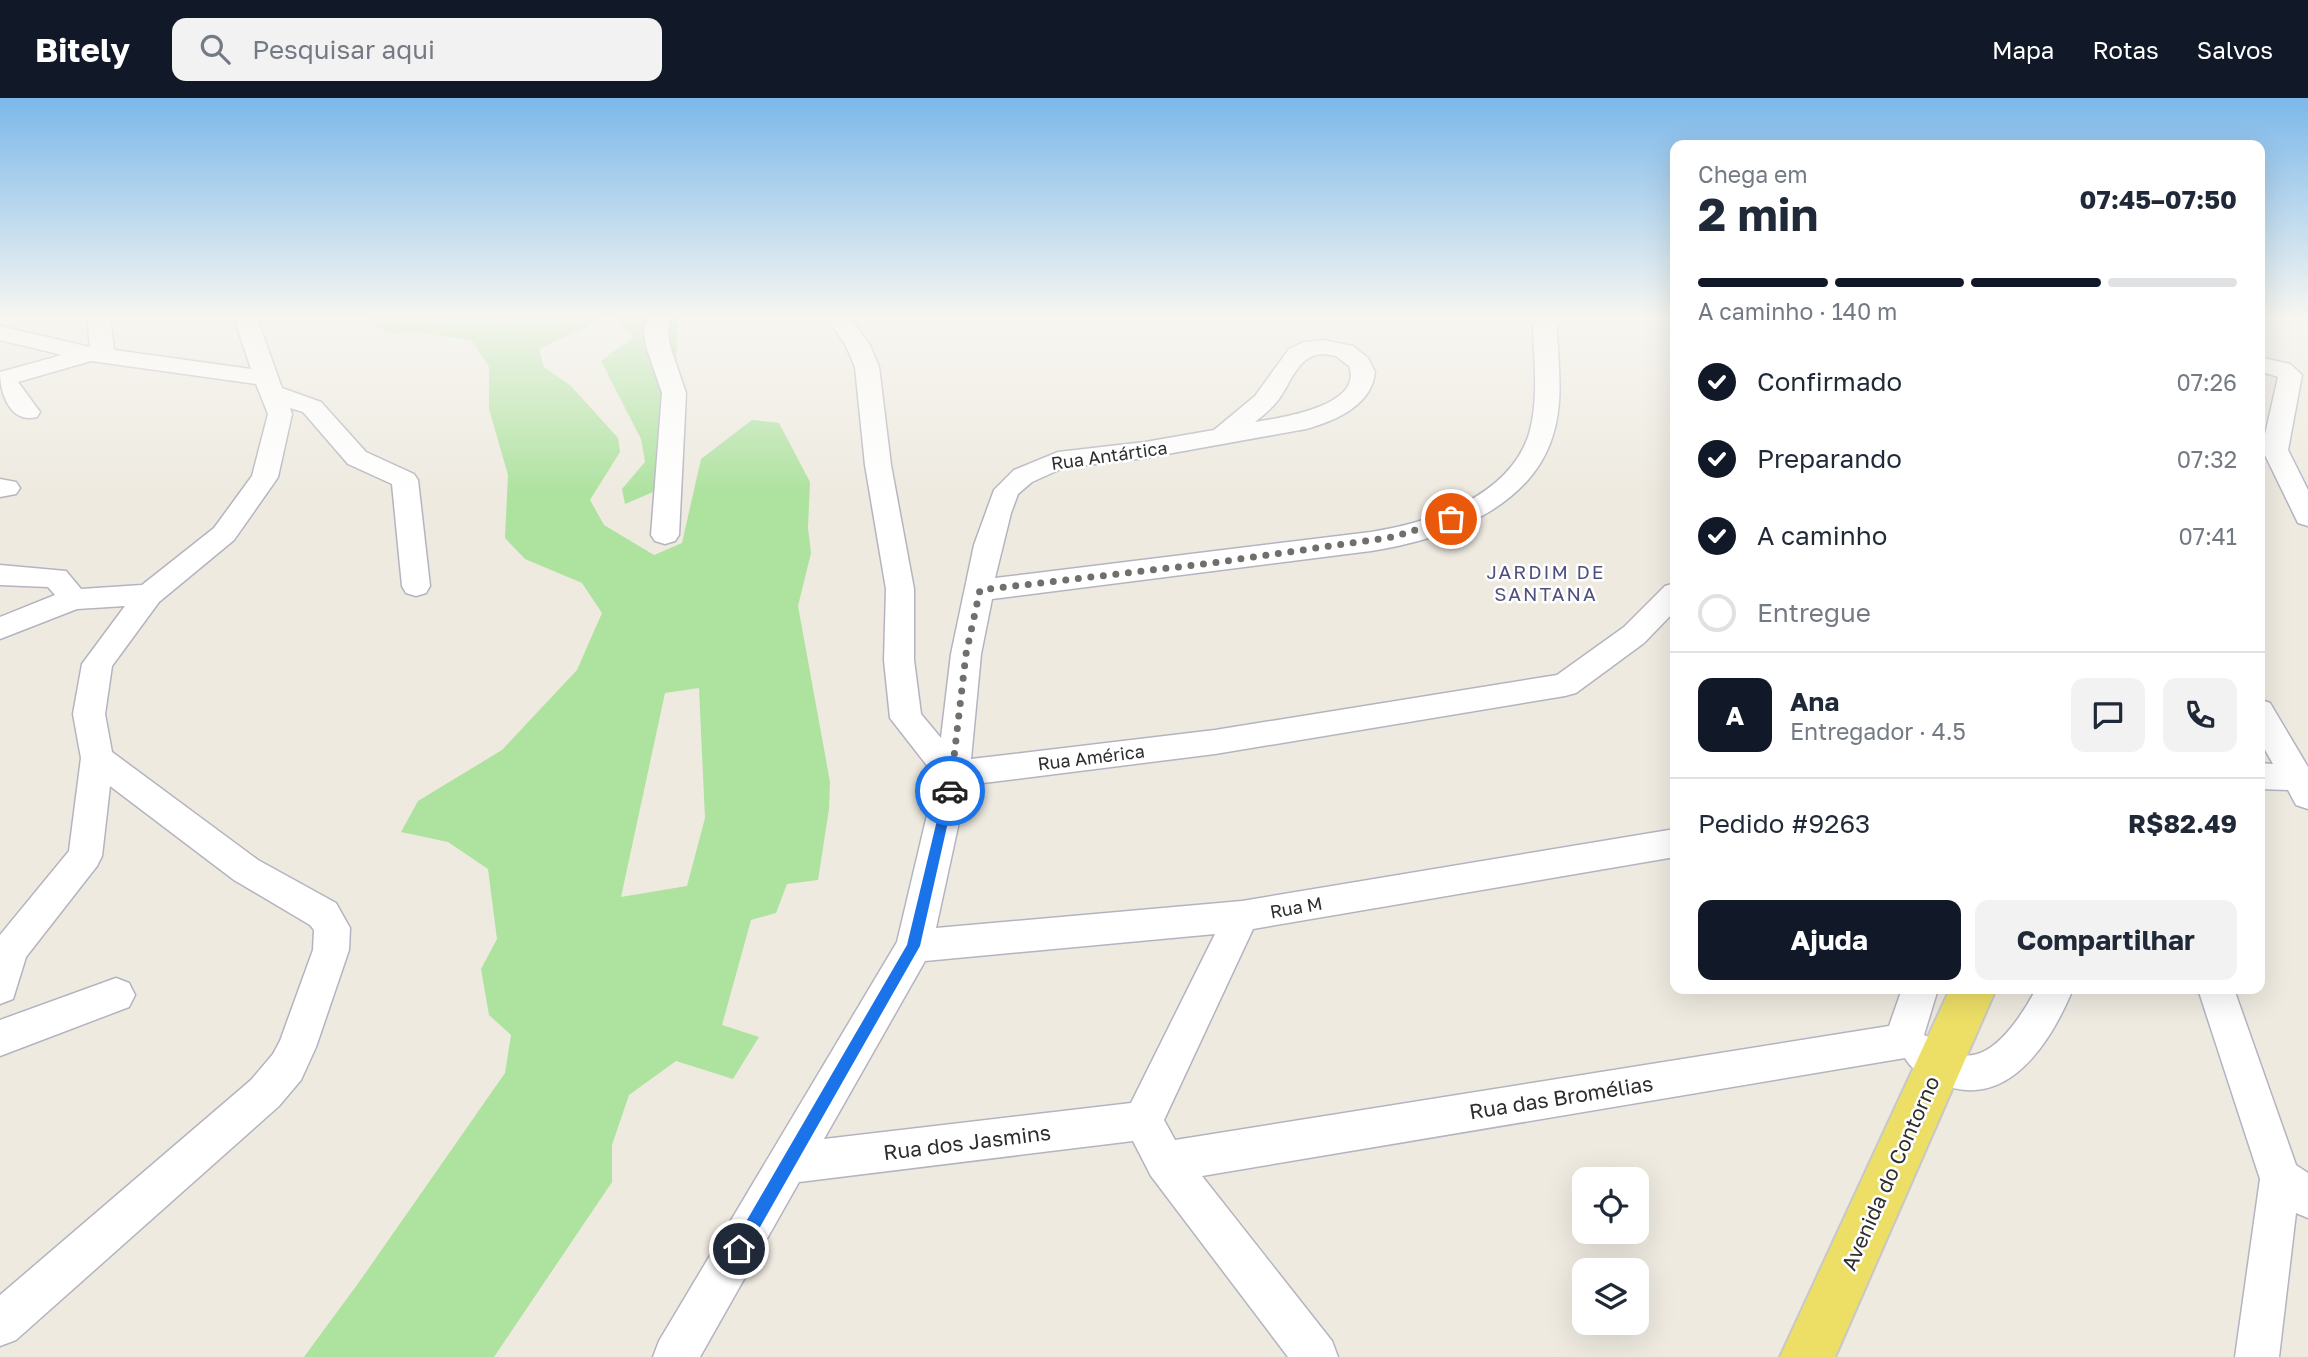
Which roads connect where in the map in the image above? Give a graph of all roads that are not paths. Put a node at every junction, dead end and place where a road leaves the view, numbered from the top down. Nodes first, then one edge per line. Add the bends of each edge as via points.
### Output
1 (217, 377) edge
2 (266, 377) edge
3 (668, 377) edge
4 (868, 377) edge
5 (1281, 377) edge
6 (1362, 377) edge
7 (1544, 377) edge
8 (2290, 377) edge
9 (1, 379) edge
10 (269, 386) junction
11 (28, 412) dead end
12 (1223, 435) junction
13 (2267, 448) edge
14 (2308, 517) edge
15 (665, 535) dead end
16 (0, 575) edge
17 (416, 586) dead end
18 (980, 590) junction
19 (149, 595) junction
20 (74, 598) junction
21 (1670, 598) edge
22 (0, 628) edge
23 (2265, 720) edge
24 (97, 758) junction
25 (953, 774) junction
26 (2265, 776) edge
27 (2305, 778) edge
28 (1670, 844) edge
29 (1242, 916) junction
30 (914, 946) junction
31 (0, 987) edge
32 (1920, 994) edge
33 (1969, 994) edge
34 (2052, 994) edge
35 (2218, 994) edge
36 (116, 995) dead end
37 (0, 1038) edge
38 (1921, 1051) junction
39 (1143, 1121) junction
40 (1165, 1161) junction
41 (790, 1163) junction
42 (2294, 1188) edge
43 (0, 1324) edge
44 (675, 1357) edge
45 (1316, 1357) edge
46 (1807, 1357) edge
47 (2257, 1357) edge

1 - 10 street
2 - 10 street
3 - 15 street via 674,393
4 - 25 street via 900,589 899,660 906,718
5 - 12 street, Rua Antártica via 1264,401
6 - 12 street, Rua Antártica via 1348,399 1329,412 1306,421
7 - 18 street via 1544,418 1538,446 1526,464 1501,491 1447,521 1393,537
8 - 13 street
9 - 11 street
10 - 17 street via 312,407 357,458 405,480
10 - 19 street via 280,414 265,477 224,534
12 - 18 street, Rua Antártica via 1058,460 1023,476 1007,490 997,513
13 - 14 street
16 - 20 street via 56,578
18 - 25 street, Rua Antártica via 966,654
19 - 20 street
19 - 24 street via 97,664 89,714
20 - 22 street
21 - 25 street, Rua América via 1634,635 1565,685 1214,741
23 - 27 street
24 - 31 street via 85,856 9,951
24 - 43 street via 246,870 323,914 332,928 331,950 287,1067 242,1114
25 - 30 street, Rua Antártica
26 - 27 street
28 - 29 street, Rua M
29 - 30 street, Rua M
29 - 39 street
30 - 41 street, Rua Antártica
32 - 38 street
33 - 38 main road, Avenida do Contorno
34 - 38 street via 2021,1045 1987,1072 1962,1074
35 - 42 street
36 - 37 street
38 - 40 street, Rua das Bromélias
38 - 46 main road, Avenida do Contorno
39 - 40 street
39 - 41 street, Rua dos Jasmins
40 - 45 street
41 - 44 street, Rua Antártica
42 - 47 street

